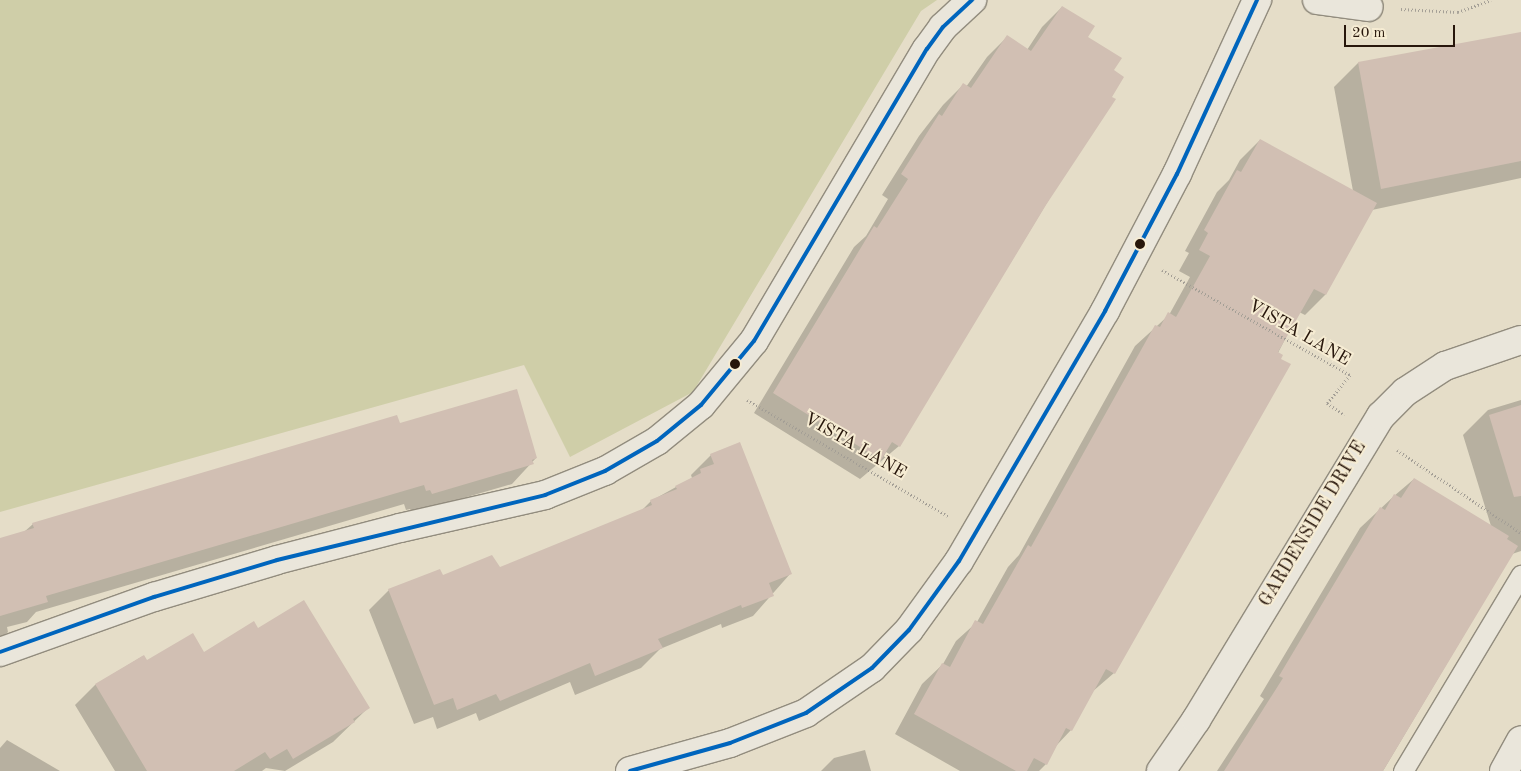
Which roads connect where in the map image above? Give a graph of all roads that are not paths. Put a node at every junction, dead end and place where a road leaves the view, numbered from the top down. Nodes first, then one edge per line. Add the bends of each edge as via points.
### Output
1 (972, 0) edge
2 (1257, 0) edge
3 (1316, 0) edge
4 (1369, 7) road end
5 (1521, 340) edge
6 (1521, 575) edge
7 (0, 652) edge
8 (1521, 740) edge
9 (630, 771) edge
10 (1161, 771) edge
11 (1403, 771) edge
12 (1504, 771) edge

1 - 7 street via 943,26 927,49 769,317 720,384 657,441 576,484 517,503 400,528 277,560 154,597
2 - 9 street via 1206,115 1136,255 976,533 943,586 909,630 872,668 831,699 755,735
3 - 4 street
5 - 10 street, GARDENSIDE DRIVE via 1459,359 1430,374 1392,404 1369,431 1196,720
6 - 11 lane
8 - 12 street

